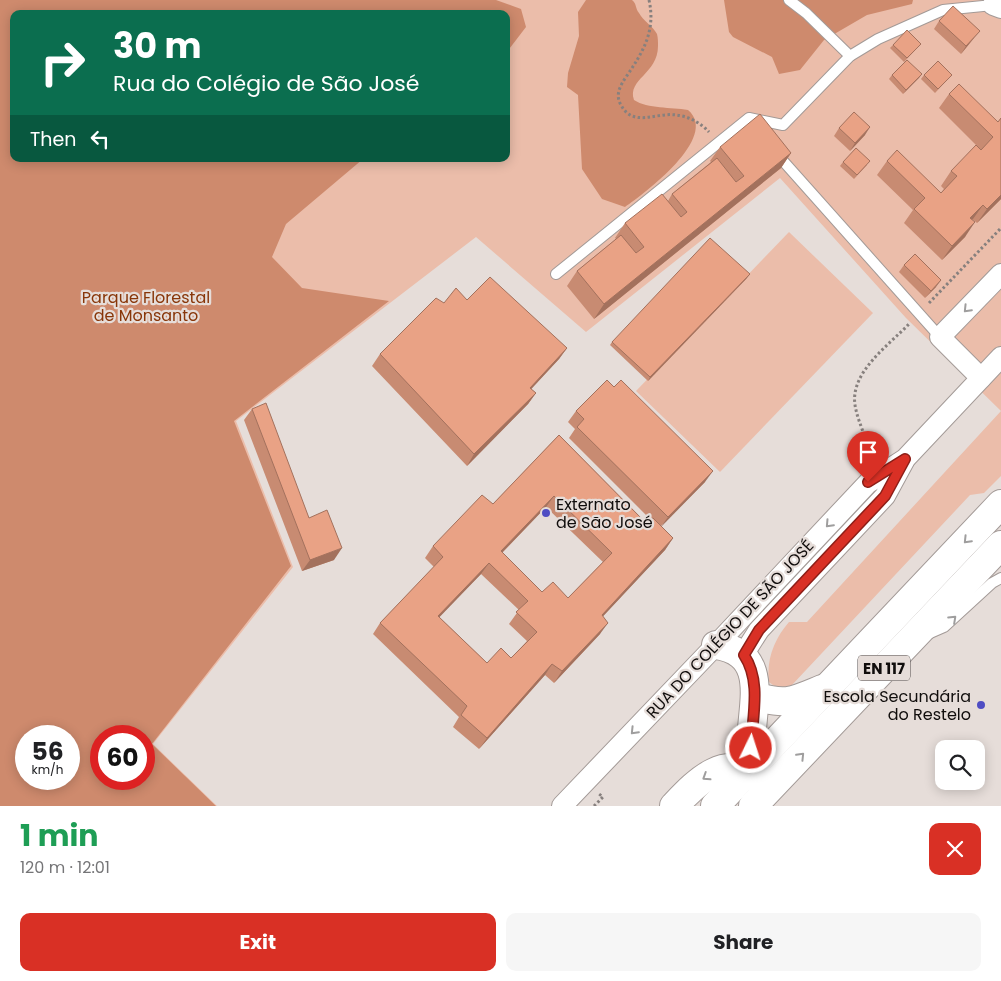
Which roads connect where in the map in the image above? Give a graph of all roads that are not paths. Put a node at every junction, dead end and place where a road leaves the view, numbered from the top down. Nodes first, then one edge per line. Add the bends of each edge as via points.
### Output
1 (789, 0) edge
2 (995, 4) edge
3 (850, 56) junction
4 (749, 118) junction
5 (760, 133) edge
6 (771, 148) edge
7 (556, 274) dead end
8 (1001, 274) edge
9 (940, 337) junction
10 (1001, 357) edge
11 (981, 378) junction
12 (905, 459) junction
13 (1001, 504) edge
14 (1001, 545) edge
15 (1001, 578) edge
16 (910, 640) junction
17 (716, 646) junction
18 (744, 655) junction
19 (828, 686) junction
20 (755, 696) junction
21 (759, 787) edge
22 (562, 806) edge
23 (674, 806) edge
24 (715, 806) edge

1 - 3 lane via 806,12
2 - 3 lane via 943,10 878,39
3 - 4 lane via 783,126
4 - 5 lane
4 - 7 lane
6 - 9 lane
8 -> 9 street
9 - 11 street
10 - 11 street, RUA DO COLÉGIO DE SÃO JOSÉ
11 - 12 street, RUA DO COLÉGIO DE SÃO JOSÉ
12 -> 17 street, RUA DO COLÉGIO DE SÃO JOSÉ via 868,482
12 - 18 street, RUA DO COLÉGIO DE SÃO JOSÉ via 885,496 759,630
13 -> 19 main road
14 - 16 main road, EN 117
16 -> 15 lane via 944,627 992,582
21 -> 16 main road, EN 117
17 - 18 main road
17 -> 22 street, RUA DO COLÉGIO DE SÃO JOSÉ
18 - 20 main road via 752,667
19 - 20 main road via 792,702 773,702
19 - 21 main road
20 - 21 main road via 751,748
21 -> 23 main road via 734,768 721,769 709,773
21 - 24 main road

